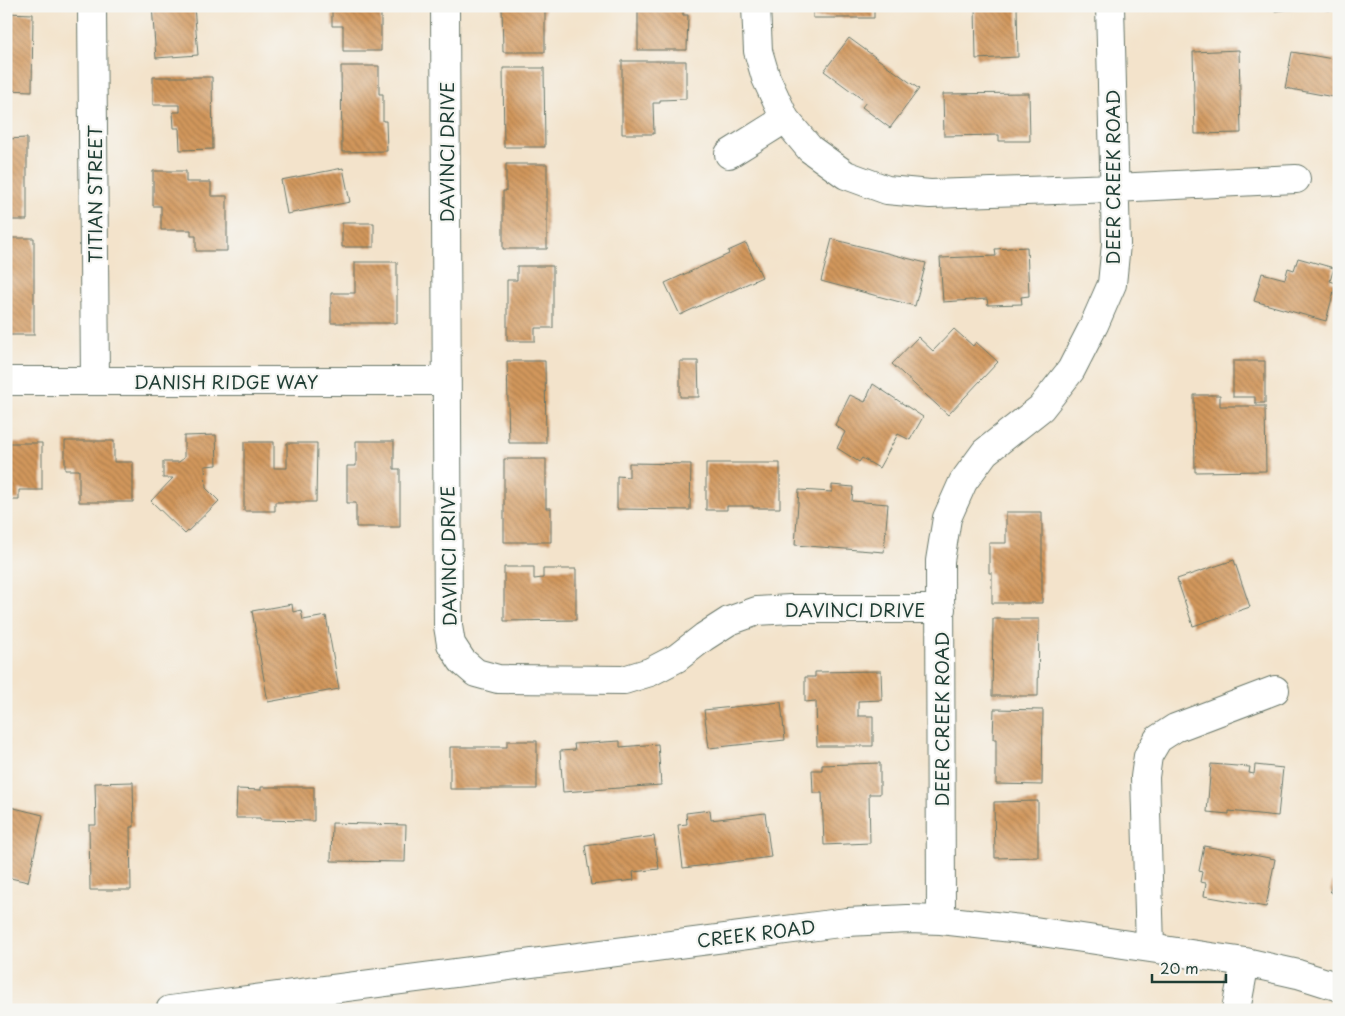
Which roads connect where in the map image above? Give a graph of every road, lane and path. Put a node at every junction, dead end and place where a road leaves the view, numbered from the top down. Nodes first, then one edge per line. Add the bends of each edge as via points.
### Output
1 (92, 6) edge
2 (445, 6) edge
3 (756, 6) edge
4 (1110, 6) edge
5 (785, 119) junction
6 (729, 154) dead end
7 (1296, 180) dead end
8 (1115, 188) junction
9 (6, 381) edge
10 (95, 381) junction
11 (446, 381) junction
12 (941, 609) junction
13 (1275, 690) dead end
14 (941, 920) junction
15 (1150, 947) junction
16 (1245, 962) junction
17 (1339, 987) edge
18 (170, 1010) edge
19 (1236, 1010) edge

1 - 10 street, TITIAN STREET
2 - 11 street, DAVINCI DRIVE
3 - 5 street via 758,51 766,78
4 - 8 street, DEER CREEK ROAD
5 - 6 street
5 - 8 street via 810,149 846,175 887,190 930,194
7 - 8 street
8 - 12 street, DEER CREEK ROAD via 1116,244 1112,284 1071,370 1041,408 986,452 963,482 947,518 940,561
9 - 10 street, DANISH RIDGE WAY
10 - 11 street, DANISH RIDGE WAY
11 - 12 street, DAVINCI DRIVE via 448,626 452,644 476,673 498,679 624,680 671,662 728,621 757,611
12 - 14 street, DEER CREEK ROAD
13 - 15 street via 1175,728 1158,740 1148,756 1145,777
14 - 15 street, CREEK ROAD
14 - 18 street, CREEK ROAD via 837,923
15 - 16 street, CREEK ROAD
16 - 17 street, CREEK ROAD
16 - 19 street

